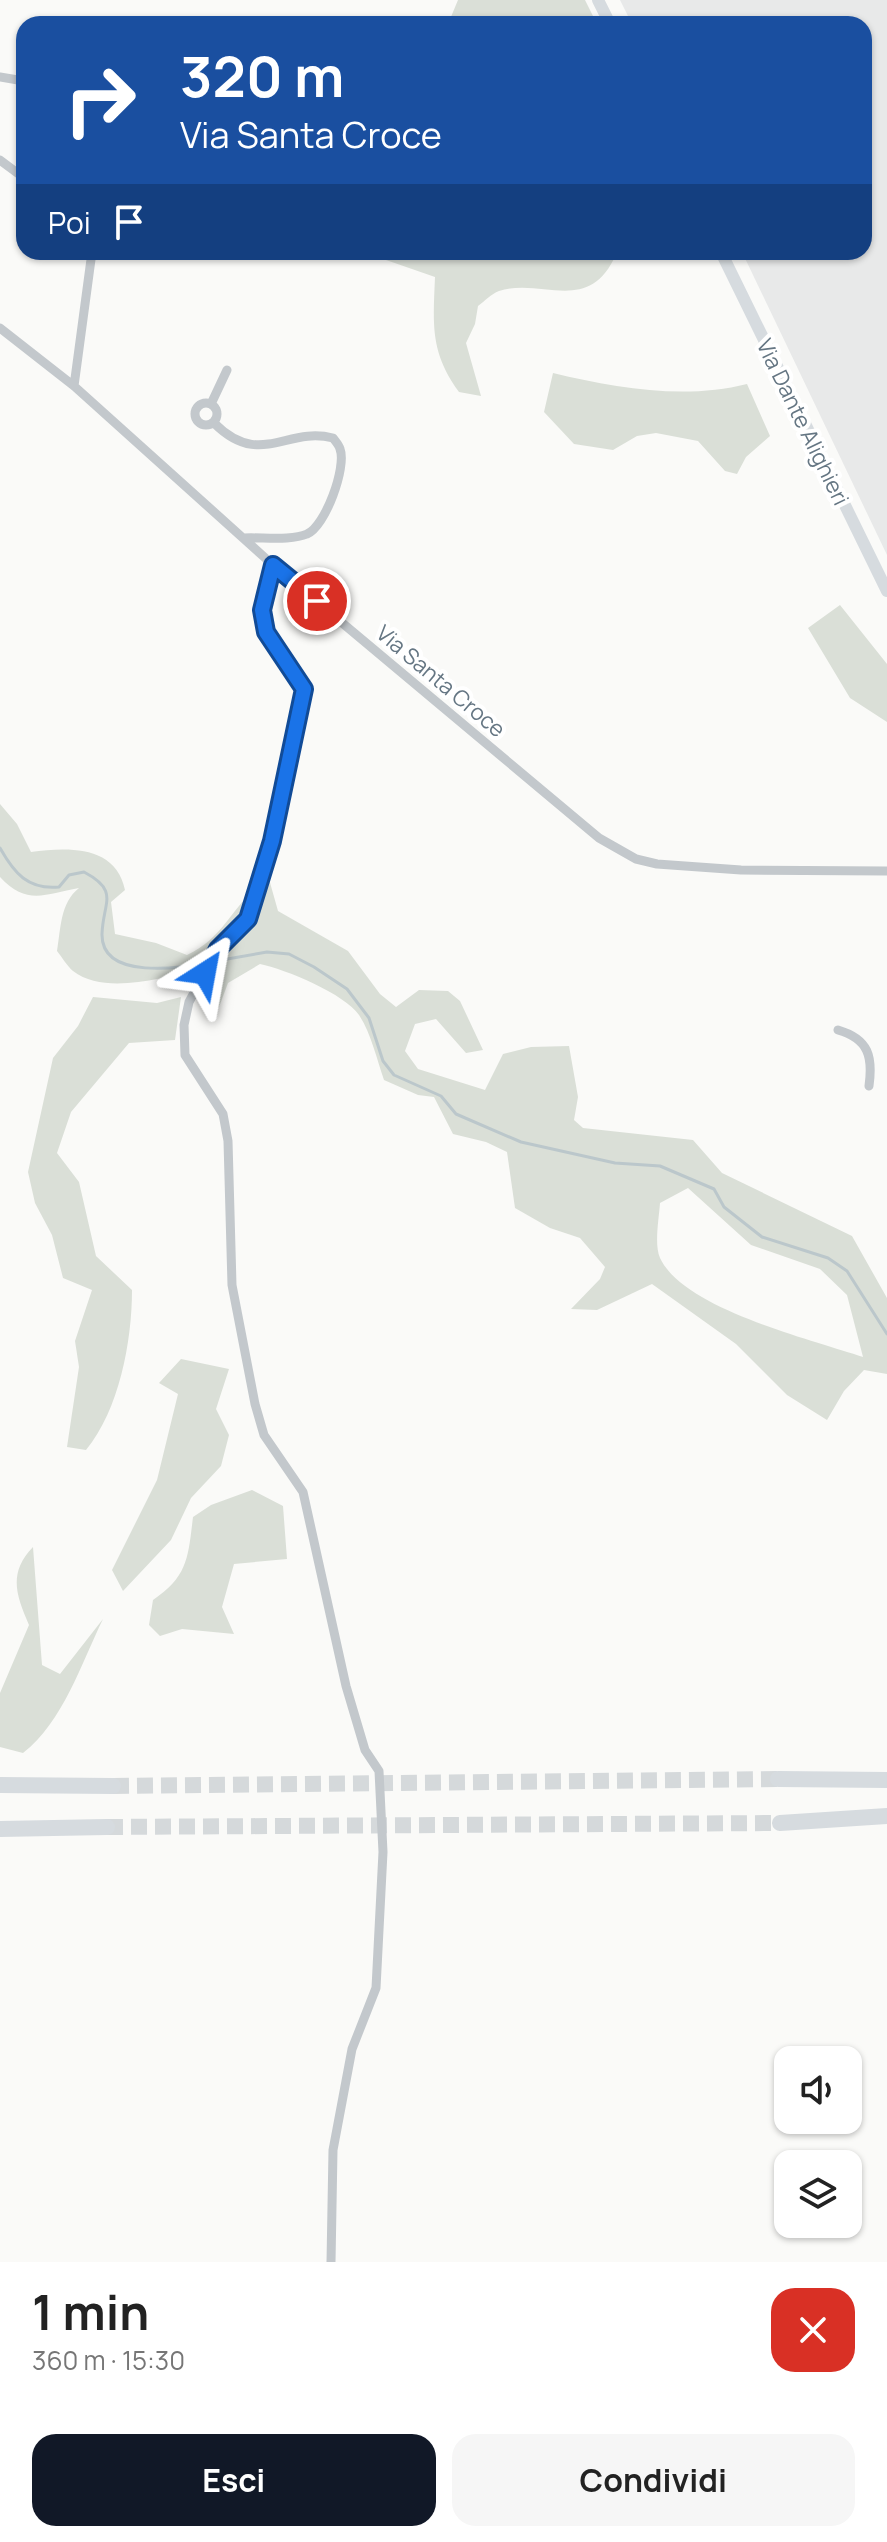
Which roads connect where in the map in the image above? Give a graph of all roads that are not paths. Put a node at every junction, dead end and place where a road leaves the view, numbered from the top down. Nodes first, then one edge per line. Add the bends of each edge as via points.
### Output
1 (91, 260) edge
2 (725, 260) edge
3 (0, 328) edge
4 (77, 370) junction
5 (227, 370) dead end
6 (62, 376) junction
7 (74, 386) junction
8 (211, 404) junction
9 (214, 423) junction
10 (244, 538) junction
11 (273, 565) junction
12 (887, 591) edge
13 (887, 871) edge
14 (838, 1030) dead end
15 (869, 1086) dead end
16 (778, 1779) tunnel mouth
17 (887, 1780) edge
18 (0, 1785) edge
19 (113, 1786) tunnel mouth
20 (887, 1816) edge
21 (780, 1823) tunnel mouth
22 (107, 1827) tunnel mouth
23 (0, 1829) edge
24 (331, 2262) edge

1 - 4 street
2 - 12 main road, Via Dante Alighieri
3 - 6 street, Via Santa Croce
4 - 6 street
4 - 7 street
5 - 8 street
6 - 7 street, Via Santa Croce
7 - 10 street, Via Santa Croce
8 - 9 street via 218,413
8 - 9 street via 200,404 195,414 203,425
9 - 10 street via 246,444 268,447 303,436 324,436 341,449 332,497 317,529 304,536
10 - 11 street, Via Santa Croce
11 - 13 street, Via Santa Croce via 599,838 636,859 741,870
11 - 24 street via 262,610 266,632 304,689 272,841 248,919 218,949 189,1002 185,1055 223,1114 232,1285 255,1404 264,1435 303,1492 346,1686 365,1750 379,1771 383,1852 376,1988 352,2049 333,2150
14 - 15 street via 855,1035 868,1051
16 - 17 highway
18 - 19 highway
20 - 21 highway
22 - 23 highway

